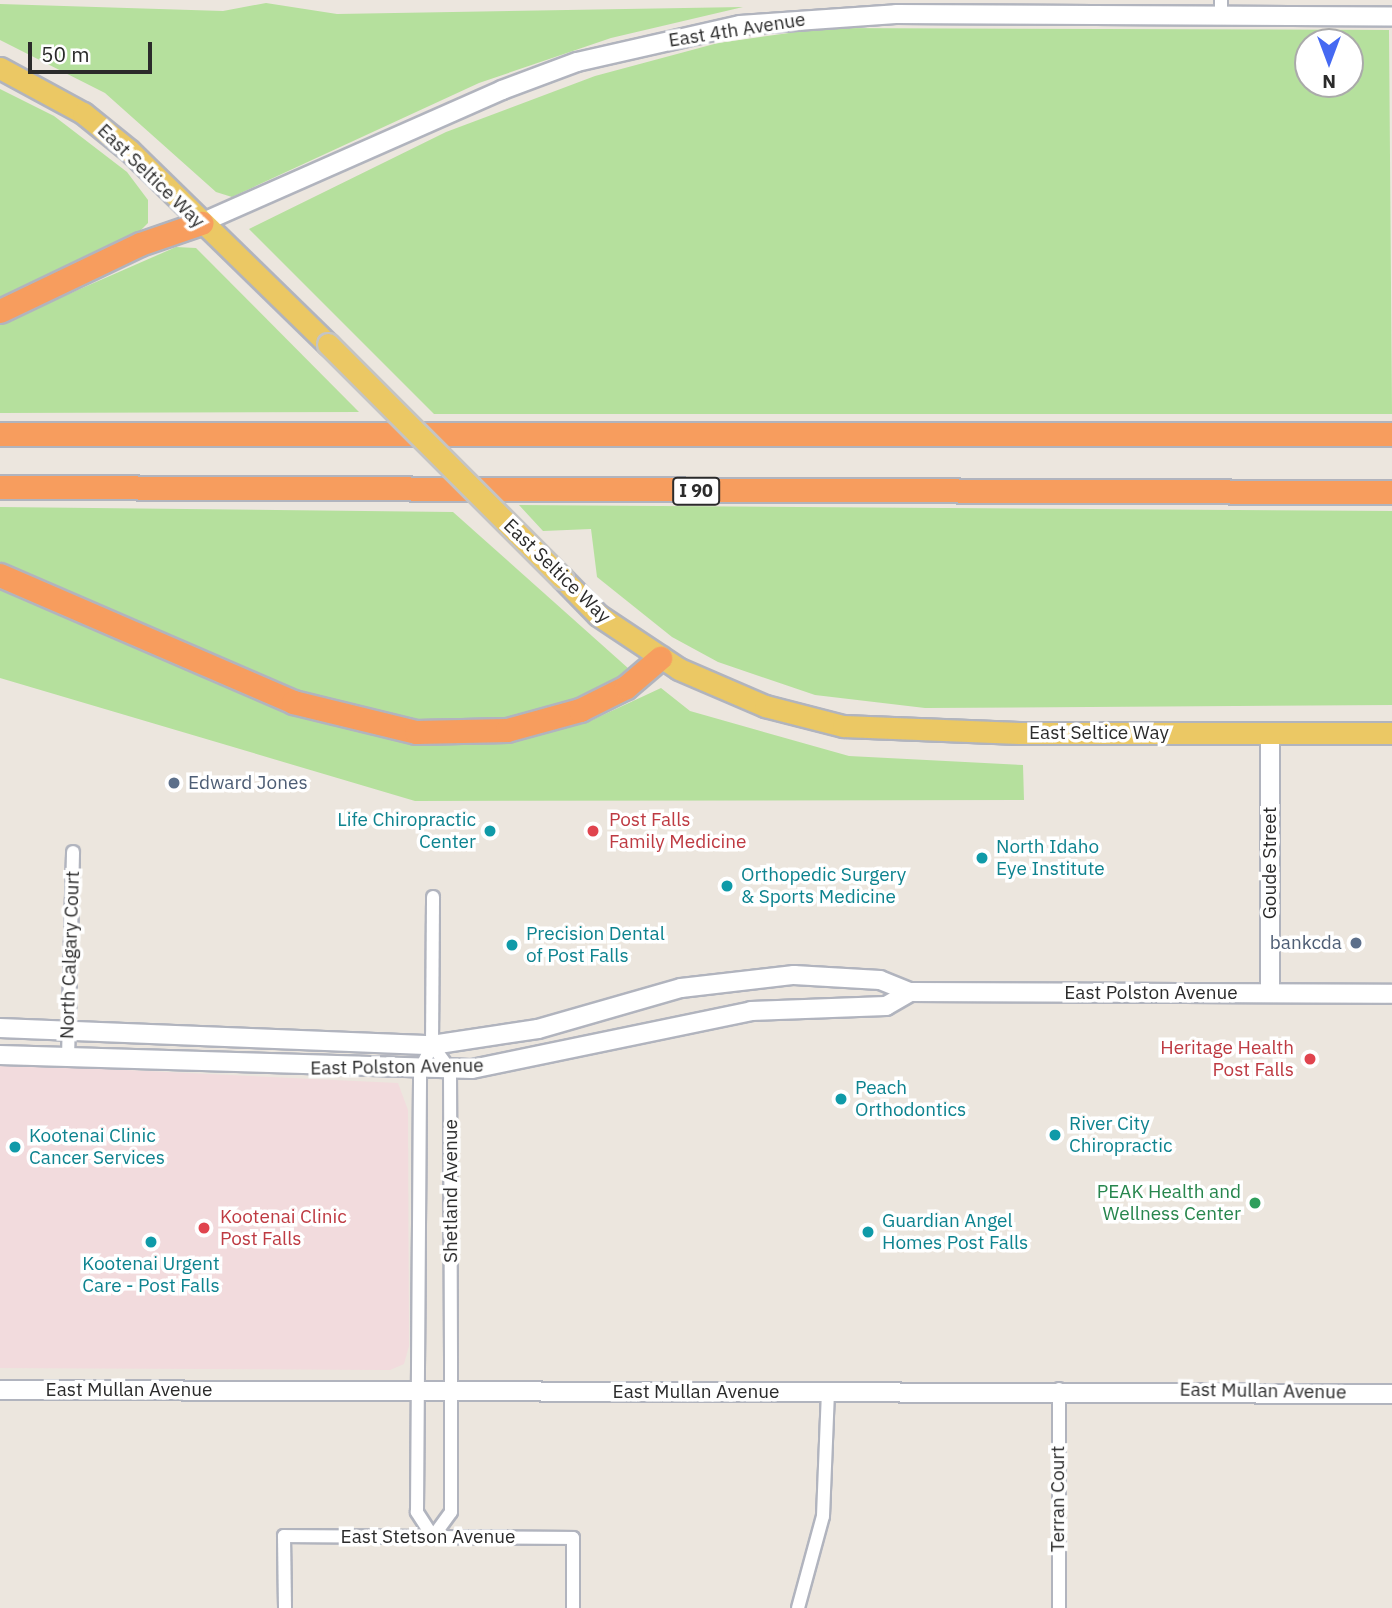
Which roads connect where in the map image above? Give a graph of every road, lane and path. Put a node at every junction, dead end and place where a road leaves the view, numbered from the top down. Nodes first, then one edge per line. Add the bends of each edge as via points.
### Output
1 (1221, 8) edge
2 (1392, 17) edge
3 (0, 68) edge
4 (201, 223) junction
5 (0, 311) edge
6 (0, 434) edge
7 (1392, 434) edge
8 (0, 487) edge
9 (1392, 492) edge
10 (0, 575) edge
11 (660, 658) junction
12 (1270, 733) junction
13 (1392, 733) edge
14 (73, 852) dead end
15 (433, 897) dead end
16 (910, 992) junction
17 (1270, 993) junction
18 (1392, 994) edge
19 (0, 1028) edge
20 (66, 1032) junction
21 (432, 1045) junction
22 (0, 1055) edge
23 (68, 1058) junction
24 (420, 1070) junction
25 (450, 1070) junction
26 (1059, 1389) junction
27 (0, 1390) edge
28 (828, 1391) junction
29 (419, 1392) junction
30 (451, 1392) junction
31 (1392, 1394) edge
32 (433, 1537) junction
33 (285, 1608) edge
34 (573, 1608) edge
35 (797, 1608) edge
36 (1059, 1608) edge

1 - 2 street, East 4th Avenue
1 - 4 street, East 4th Avenue via 845,15 698,33 577,62 502,90
3 - 4 main road, East Seltice Way via 83,113
4 - 5 highway via 140,244
4 - 11 main road, East Seltice Way, bridge via 598,615
6 - 7 highway
8 - 9 highway, I 90
10 - 11 highway via 293,702 416,732 507,730 580,710 626,687
11 - 12 main road, East Seltice Way via 753,702 843,726 906,732
12 - 13 main road, East Seltice Way
12 - 17 street, Goude Street
14 - 20 street, North Calgary Court
15 - 21 street
16 - 17 street, East Polston Avenue
16 - 21 street, East Polston Avenue via 880,980 794,975 681,988 538,1029
16 - 25 street, East Polston Avenue via 886,1006 751,1011 528,1062
17 - 18 street, East Polston Avenue
19 - 20 street, East Polston Avenue
20 - 21 street, East Polston Avenue
20 - 23 street, North Calgary Court
21 - 24 street, Shetland Avenue
21 - 25 street
22 - 23 street, East Polston Avenue
23 - 24 street, East Polston Avenue
24 - 25 street, East Polston Avenue
24 - 29 street, Shetland Avenue
25 - 30 street, Shetland Avenue
26 - 28 street, East Mullan Avenue
26 - 31 street, East Mullan Avenue
26 - 36 street, Terran Court
27 - 29 street, East Mullan Avenue
28 - 30 street, East Mullan Avenue
28 - 35 street via 823,1516
29 - 30 street, East Mullan Avenue
29 - 32 street, Shetland Avenue via 417,1512
30 - 32 street, Shetland Avenue via 451,1512
32 - 33 street, East Stetson Avenue via 284,1536
32 - 34 street, East Stetson Avenue via 573,1538

